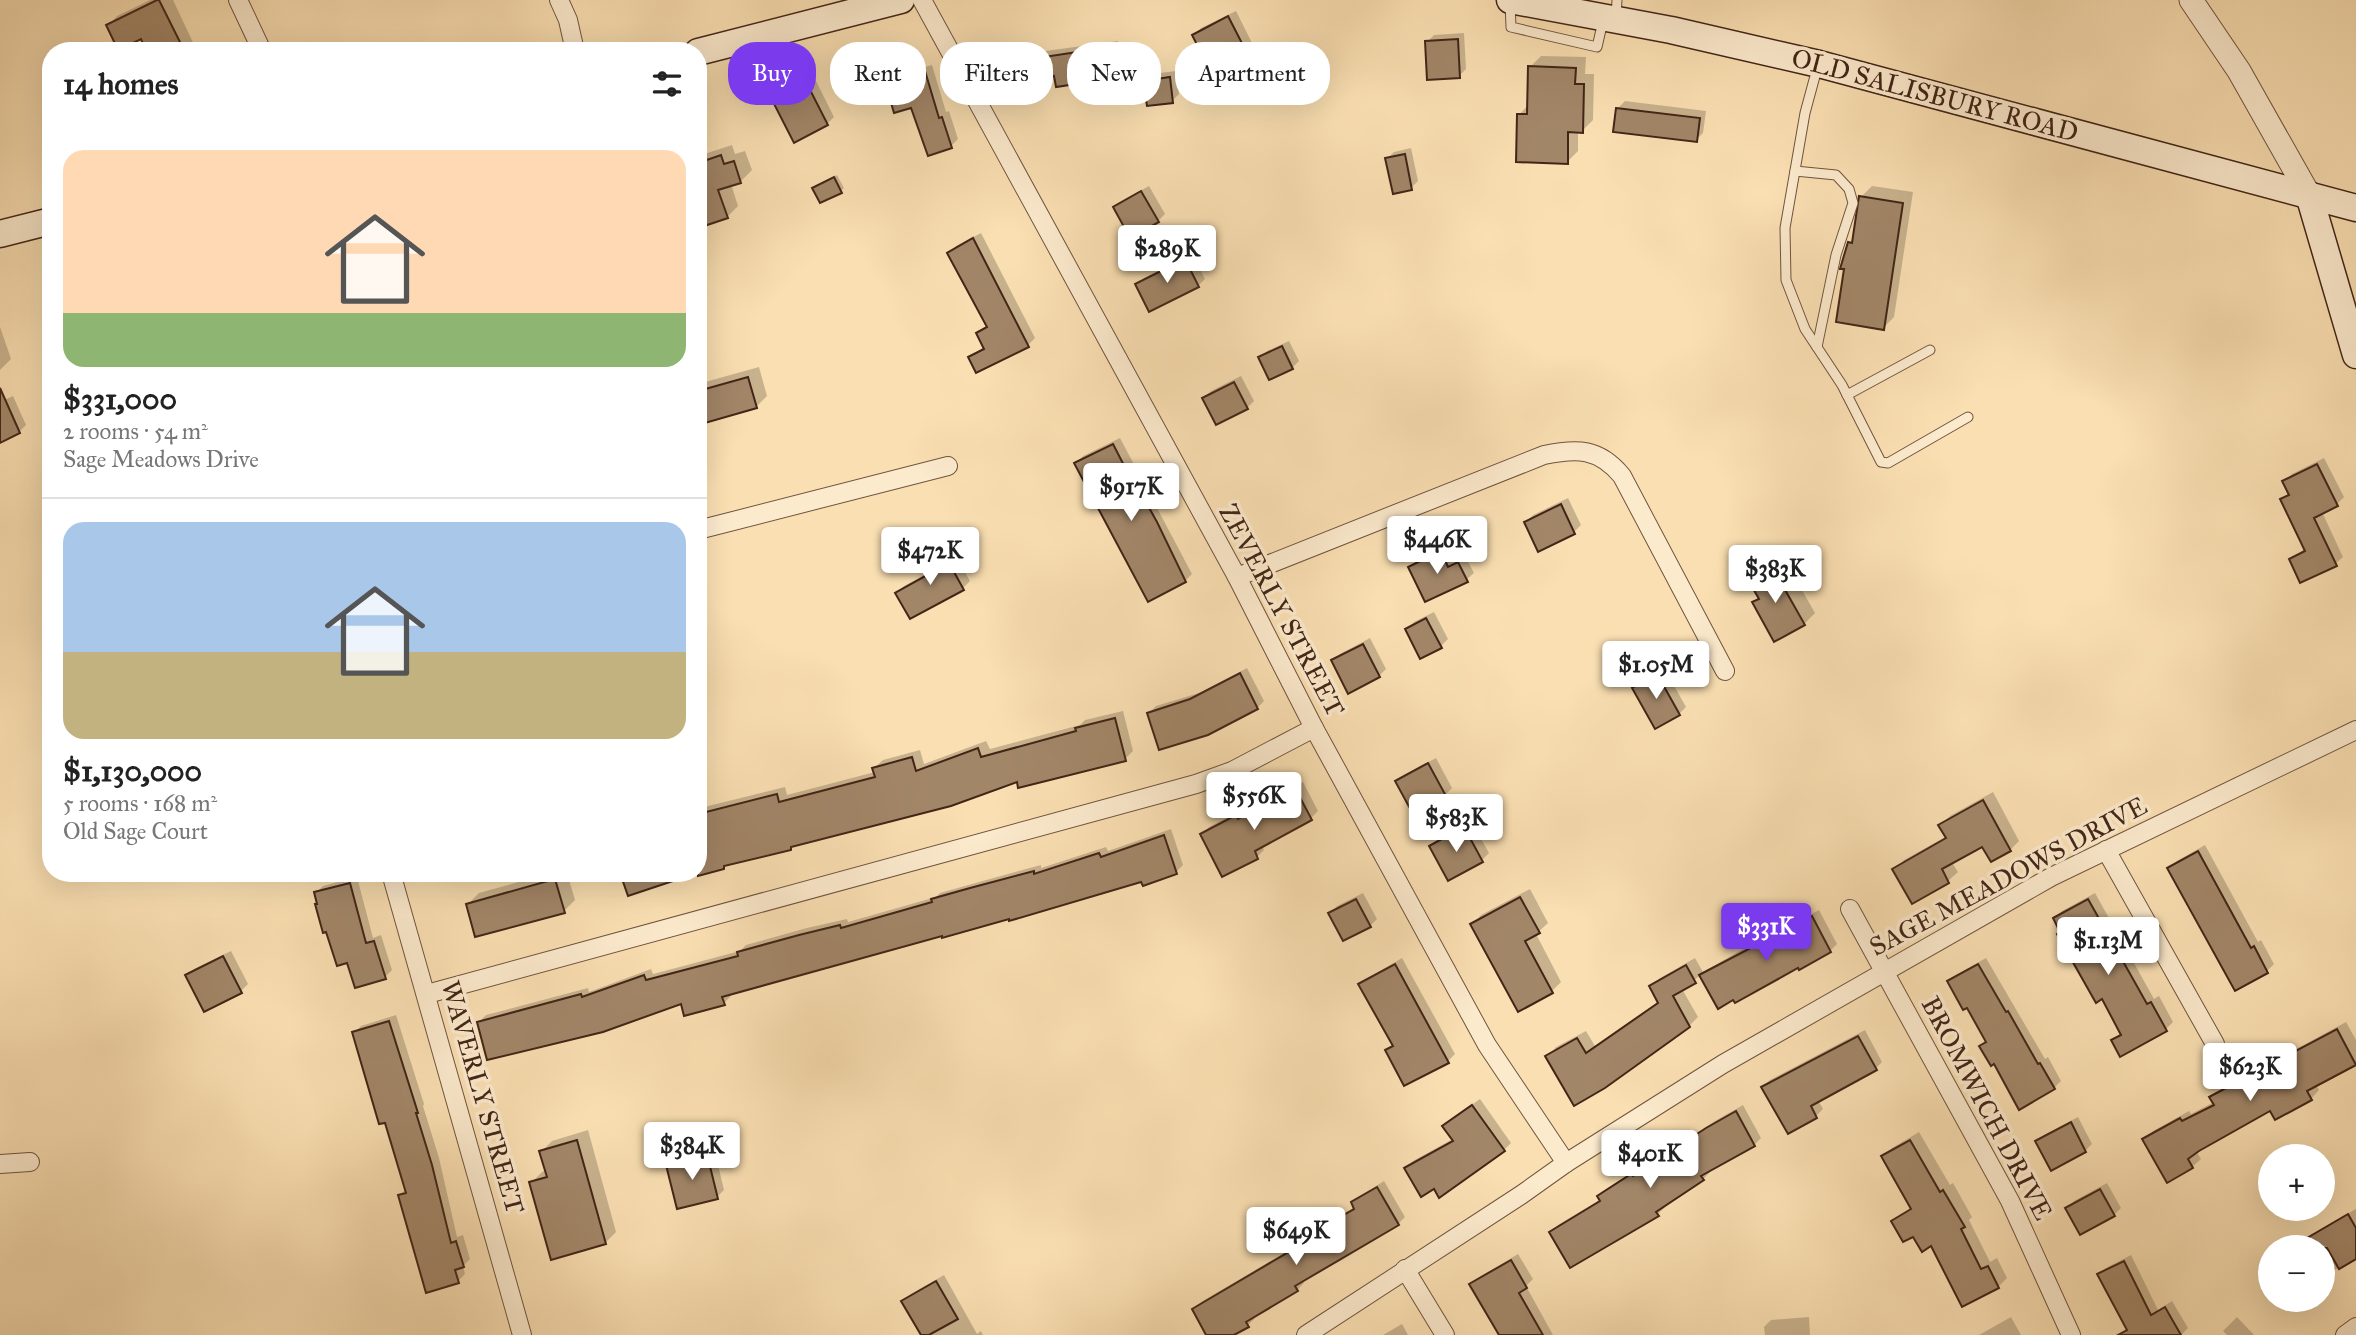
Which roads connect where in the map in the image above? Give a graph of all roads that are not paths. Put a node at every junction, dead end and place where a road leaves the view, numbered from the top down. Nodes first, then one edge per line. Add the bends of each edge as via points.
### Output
1 (238, 0) edge
2 (559, 0) edge
3 (901, 0) edge
4 (922, 0) edge
5 (1509, 0) edge
6 (2191, 0) edge
7 (1612, 12) edge
8 (258, 42) edge
9 (573, 42) edge
10 (707, 50) edge
11 (1819, 64) junction
12 (1795, 172) junction
13 (2309, 195) junction
14 (2356, 208) edge
15 (42, 223) edge
16 (0, 234) edge
17 (1817, 346) junction
18 (1930, 350) dead end
19 (2356, 355) edge
20 (1847, 395) junction
21 (1968, 417) dead end
22 (947, 466) dead end
23 (707, 528) edge
24 (1237, 578) junction
25 (1725, 671) dead end
26 (1314, 728) junction
27 (2356, 730) edge
28 (2106, 850) junction
29 (394, 882) edge
30 (1850, 909) dead end
31 (1884, 973) junction
32 (427, 994) junction
33 (2214, 1044) dead end
34 (30, 1162) dead end
35 (1566, 1163) junction
36 (0, 1164) edge
37 (1405, 1269) junction
38 (2356, 1327) edge
39 (522, 1335) edge
40 (1306, 1335) edge
41 (1445, 1335) edge
42 (2071, 1335) edge
43 (2345, 1335) edge

1 - 8 street
2 - 9 street
3 - 10 main road
4 - 24 street, ZEVERLY STREET
5 - 7 main road, OLD SALISBURY ROAD
6 - 13 street via 2239,71
7 - 11 main road, OLD SALISBURY ROAD
11 - 12 lane
11 - 13 main road, OLD SALISBURY ROAD
12 - 17 lane via 1785,228 1786,281 1805,329
12 - 17 lane via 1836,174 1849,189 1853,203 1836,255
13 - 14 main road, OLD SALISBURY ROAD
13 - 19 main road
15 - 16 main road
17 - 20 lane
18 - 20 lane
20 - 21 lane via 1881,462 1888,463
22 - 23 street
24 - 25 street via 1544,455 1588,452 1611,462 1622,476
24 - 26 street, ZEVERLY STREET
26 - 32 street via 1232,771 1196,784
26 - 35 street, ZEVERLY STREET via 1487,1045
27 - 28 street, SAGE MEADOWS DRIVE
28 - 31 street, SAGE MEADOWS DRIVE
28 - 33 street
29 - 32 street, WAVERLY STREET
30 - 31 street, BROMWICH DRIVE
31 - 35 street, SAGE MEADOWS DRIVE via 1723,1065
31 - 42 street, BROMWICH DRIVE via 2010,1201
32 - 39 street, WAVERLY STREET
34 - 36 street
35 - 37 street, SAGE MEADOWS DRIVE
37 - 40 street, SAGE MEADOWS DRIVE
37 - 41 street
38 - 43 street

